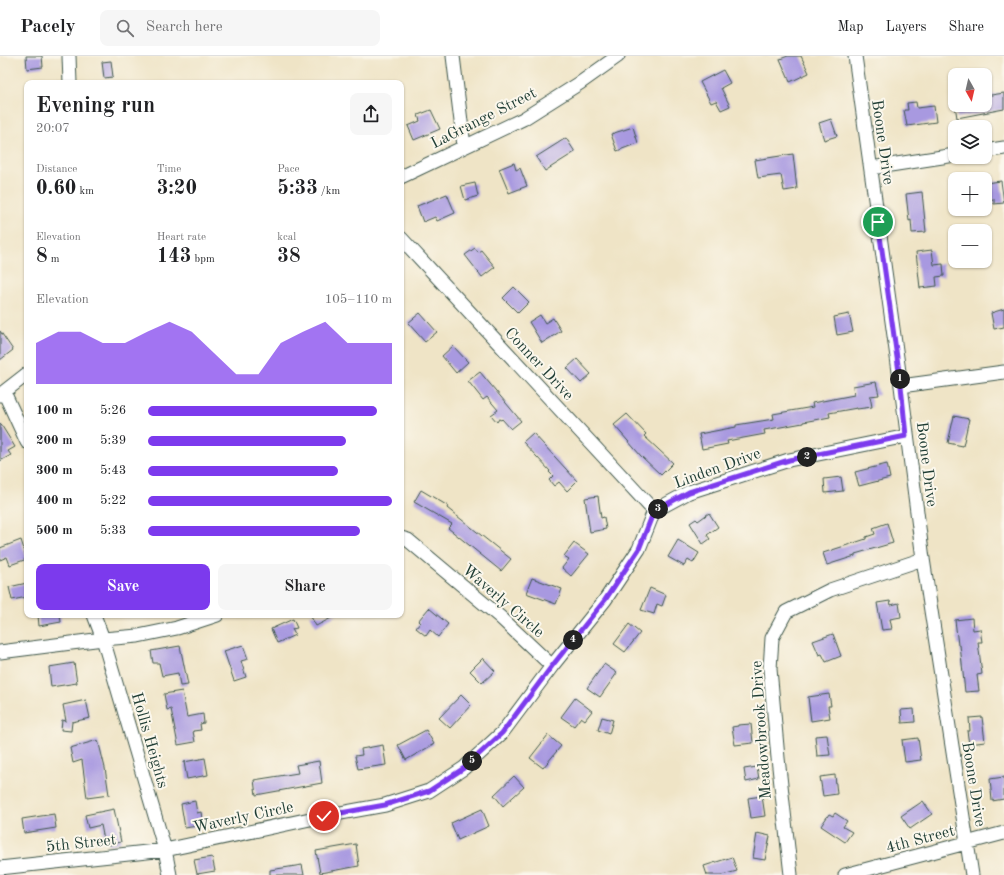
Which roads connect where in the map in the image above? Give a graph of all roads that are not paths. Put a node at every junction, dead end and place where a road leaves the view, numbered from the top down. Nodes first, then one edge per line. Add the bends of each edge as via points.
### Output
1 (69, 56) edge
2 (453, 56) edge
3 (618, 56) edge
4 (855, 56) edge
5 (70, 80) edge
6 (464, 146) junction
7 (1004, 148) edge
8 (992, 150) edge
9 (948, 156) edge
10 (871, 168) junction
11 (404, 176) edge
12 (404, 241) edge
13 (1004, 372) edge
14 (24, 376) edge
15 (901, 386) junction
16 (2, 393) edge
17 (24, 436) edge
18 (906, 436) junction
19 (654, 511) junction
20 (404, 539) edge
21 (923, 559) junction
22 (95, 618) edge
23 (208, 618) edge
24 (103, 639) junction
25 (0, 652) edge
26 (552, 666) junction
27 (1004, 833) edge
28 (967, 843) junction
29 (165, 850) junction
30 (0, 868) edge
31 (170, 875) edge
32 (791, 875) edge
33 (845, 875) edge
34 (972, 875) edge

1 - 5 street
2 - 6 street
3 - 6 street, LaGrange Street via 523,119
4 - 10 street, Boone Drive
6 - 11 street, LaGrange Street
7 - 8 street
9 - 10 street
10 - 15 street, Boone Drive
12 - 19 street, Conner Drive
13 - 15 street
14 - 16 street
15 - 18 street, Boone Drive
16 - 17 street
18 - 19 street, Linden Drive via 789,460 689,492
18 - 21 street, Boone Drive
19 - 26 street via 639,549 605,600
20 - 26 street, Waverly Circle via 500,617
21 - 28 street, Boone Drive
21 - 32 street, Meadowbrook Drive via 830,590 786,612 772,638 770,669
22 - 24 street, Hollis Heights
23 - 24 street via 138,636
24 - 25 street
24 - 29 street, Hollis Heights
26 - 29 street, Waverly Circle via 502,733 464,768 429,791 385,805
27 - 28 street, 4th Street
28 - 33 street, 4th Street
28 - 34 street, Boone Drive
29 - 30 street, 5th Street
29 - 31 street, Hollis Heights

